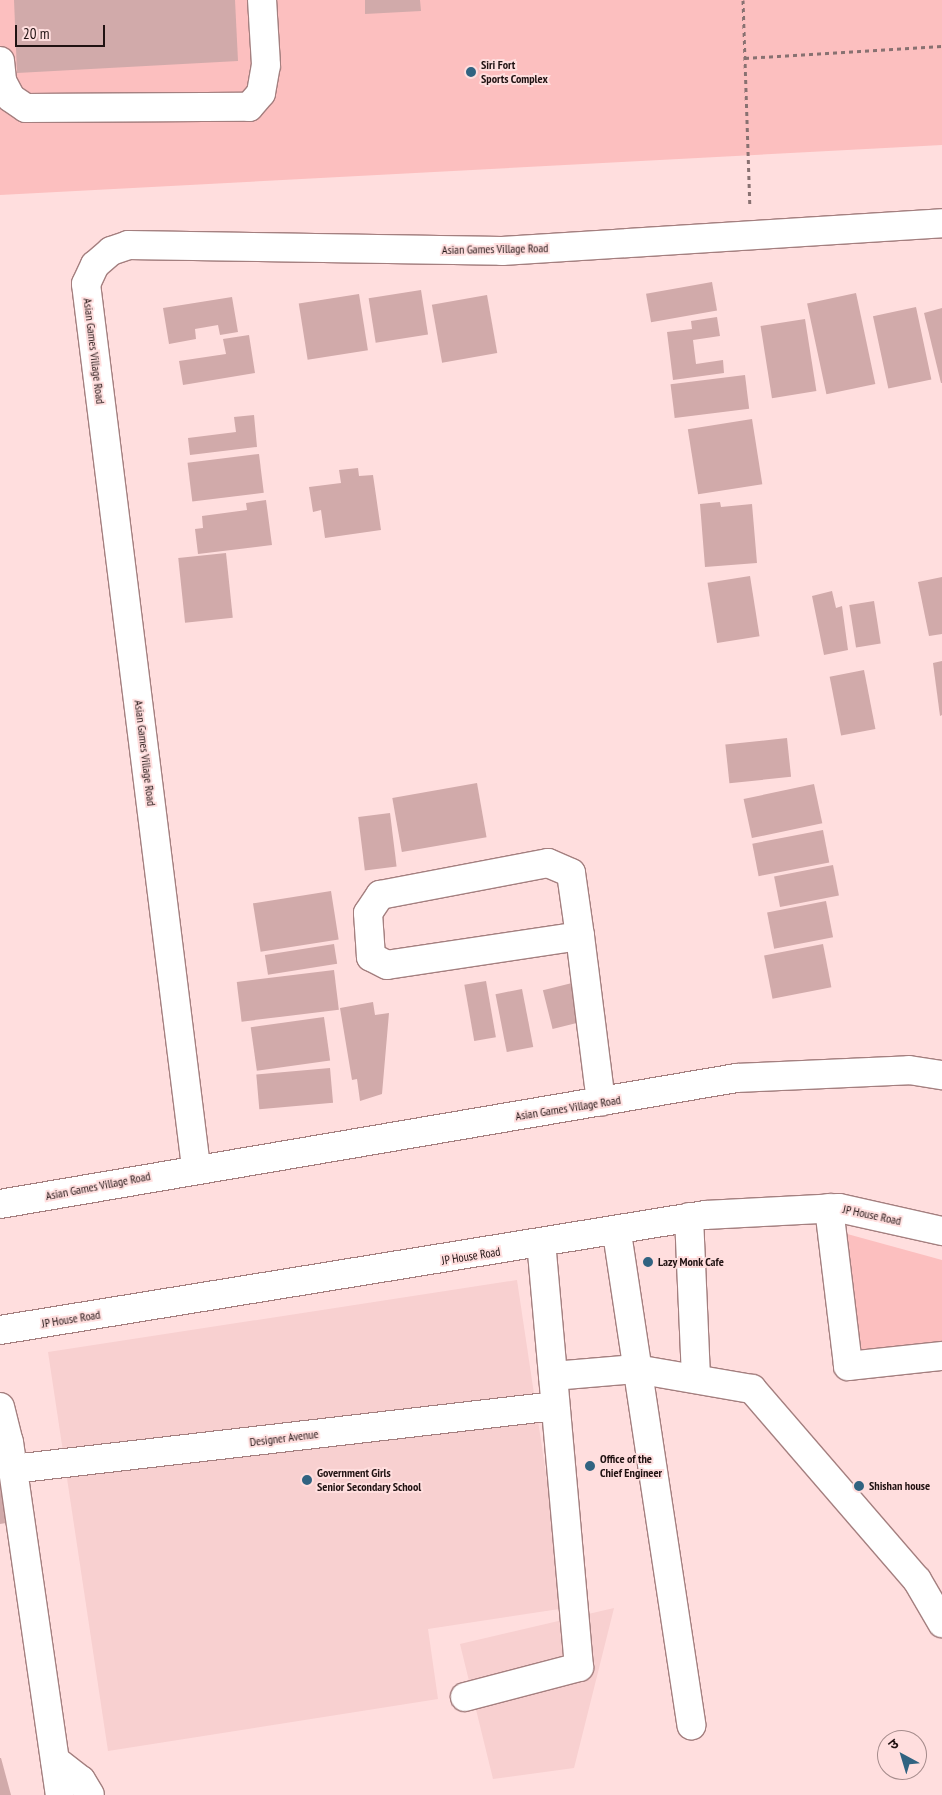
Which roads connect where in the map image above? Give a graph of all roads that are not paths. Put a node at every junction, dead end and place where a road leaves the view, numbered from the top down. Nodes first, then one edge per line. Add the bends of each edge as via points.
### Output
1 (262, 0) edge
2 (0, 61) edge
3 (942, 223) edge
4 (580, 936) junction
5 (942, 1075) edge
6 (601, 1102) junction
7 (196, 1167) junction
8 (0, 1204) edge
9 (829, 1208) junction
10 (689, 1217) junction
11 (942, 1231) edge
12 (617, 1232) junction
13 (541, 1245) junction
14 (0, 1330) edge
15 (942, 1356) edge
16 (636, 1370) junction
17 (553, 1376) junction
18 (696, 1380) junction
19 (555, 1406) junction
20 (0, 1407) edge
21 (13, 1469) junction
22 (942, 1623) edge
23 (465, 1697) dead end
24 (691, 1725) dead end
25 (55, 1760) junction
26 (60, 1795) edge
27 (90, 1795) edge

1 - 2 street via 266,65 261,93 249,107 26,108 2,82
3 - 7 street, Asian Games Village Road via 502,251 128,245 111,251 95,265 86,284
4 - 4 street via 571,873 548,863 380,895 368,913 371,957 387,965
4 - 6 street
5 - 6 street, Asian Games Village Road via 908,1070 736,1078
6 - 7 street, Asian Games Village Road
7 - 8 street, Asian Games Village Road
9 - 10 street, JP House Road
9 - 11 street, JP House Road
9 - 15 street via 848,1366
10 - 12 street, JP House Road
10 - 18 street
12 - 13 street, JP House Road
12 - 16 street
13 - 14 street, JP House Road
13 - 17 street
16 - 17 street
16 - 18 street
16 - 24 street
17 - 19 street
18 - 22 street via 752,1389 917,1580
19 - 21 street, Designer Avenue
19 - 23 street via 579,1666
20 - 21 street
21 - 25 street
25 - 26 street
25 - 27 street via 82,1780

